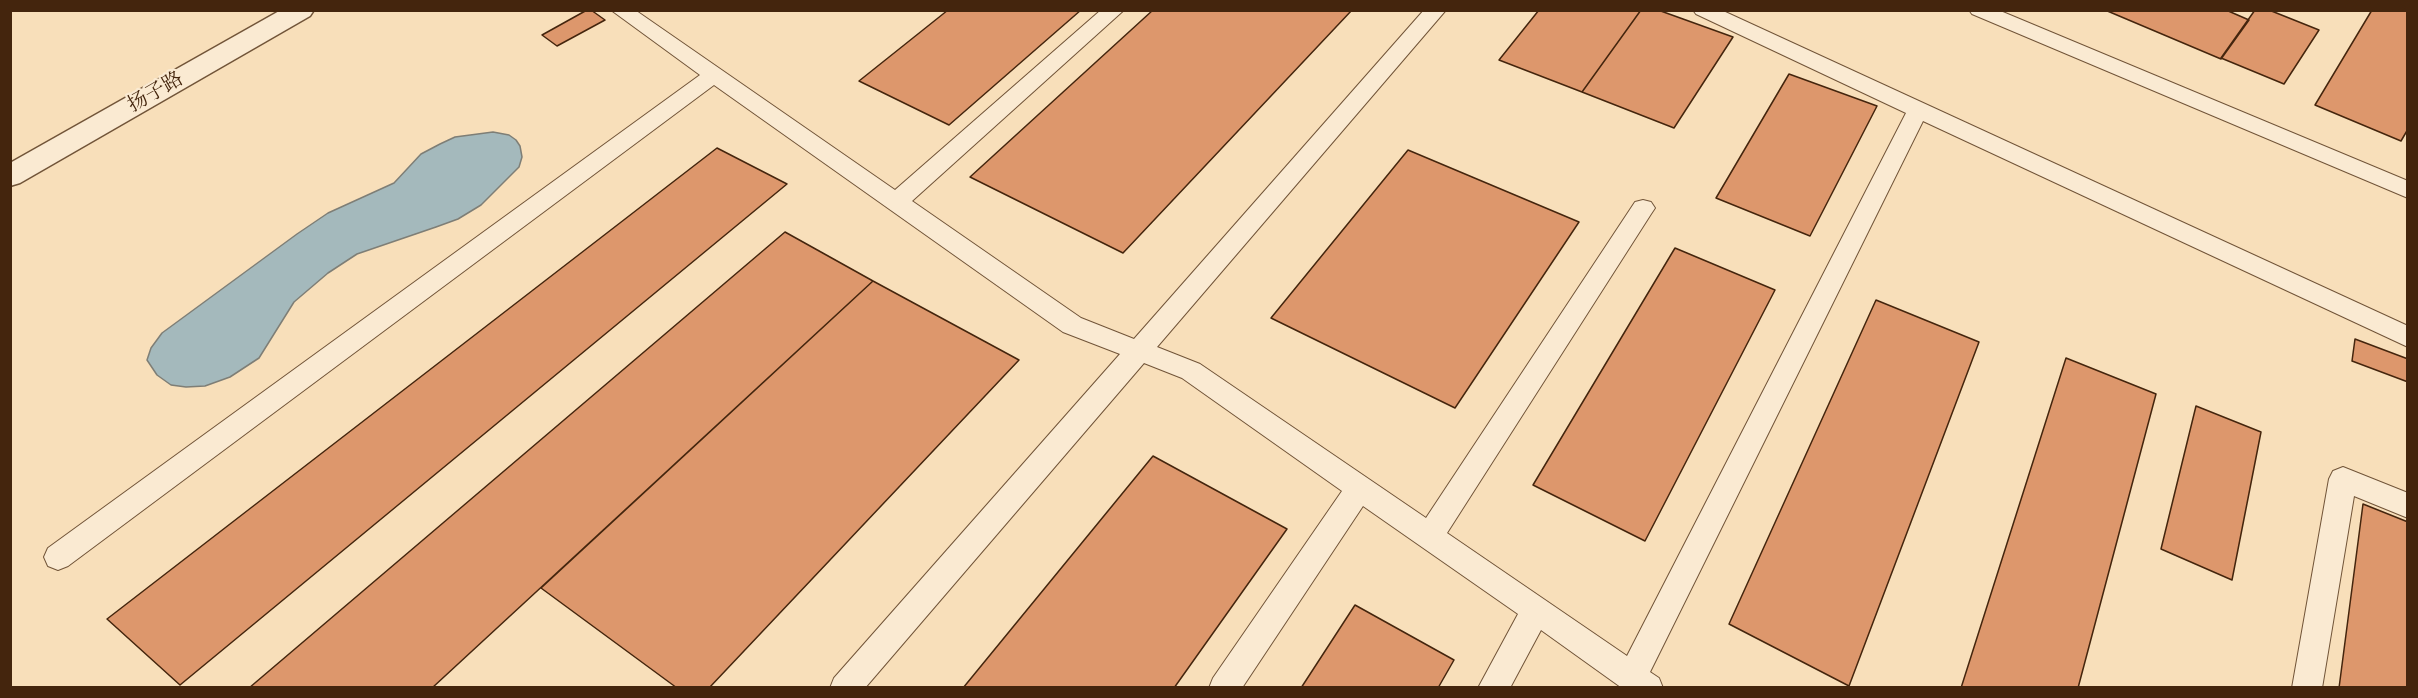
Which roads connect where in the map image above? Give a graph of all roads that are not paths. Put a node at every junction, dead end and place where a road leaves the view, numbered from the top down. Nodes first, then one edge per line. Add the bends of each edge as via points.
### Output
1 (301, 10) edge
2 (1114, 10) edge
3 (1436, 10) edge
4 (1703, 10) edge
5 (1979, 10) edge
6 (629, 12) edge
7 (713, 76) junction
8 (1918, 110) junction
9 (10, 176) edge
10 (2408, 190) edge
11 (896, 202) junction
12 (1643, 208) dead end
13 (2408, 337) edge
14 (1138, 350) junction
15 (1360, 488) junction
16 (2408, 506) edge
17 (1430, 536) junction
18 (58, 557) dead end
19 (1536, 610) junction
20 (1640, 682) edge
21 (845, 687) edge
22 (1224, 687) edge
23 (1493, 687) edge
24 (2307, 687) edge

1 - 9 street, 扬子路
2 - 11 lane
3 - 14 lane
4 - 8 lane
5 - 10 lane
6 - 7 lane
7 - 11 lane
7 - 18 lane
8 - 13 lane
8 - 20 lane
11 - 14 lane via 1072,325
12 - 17 lane
14 - 15 lane via 1191,371
14 - 21 lane
15 - 17 lane
15 - 22 lane
16 - 24 lane via 2343,479
17 - 19 lane
19 - 20 lane
19 - 23 lane

